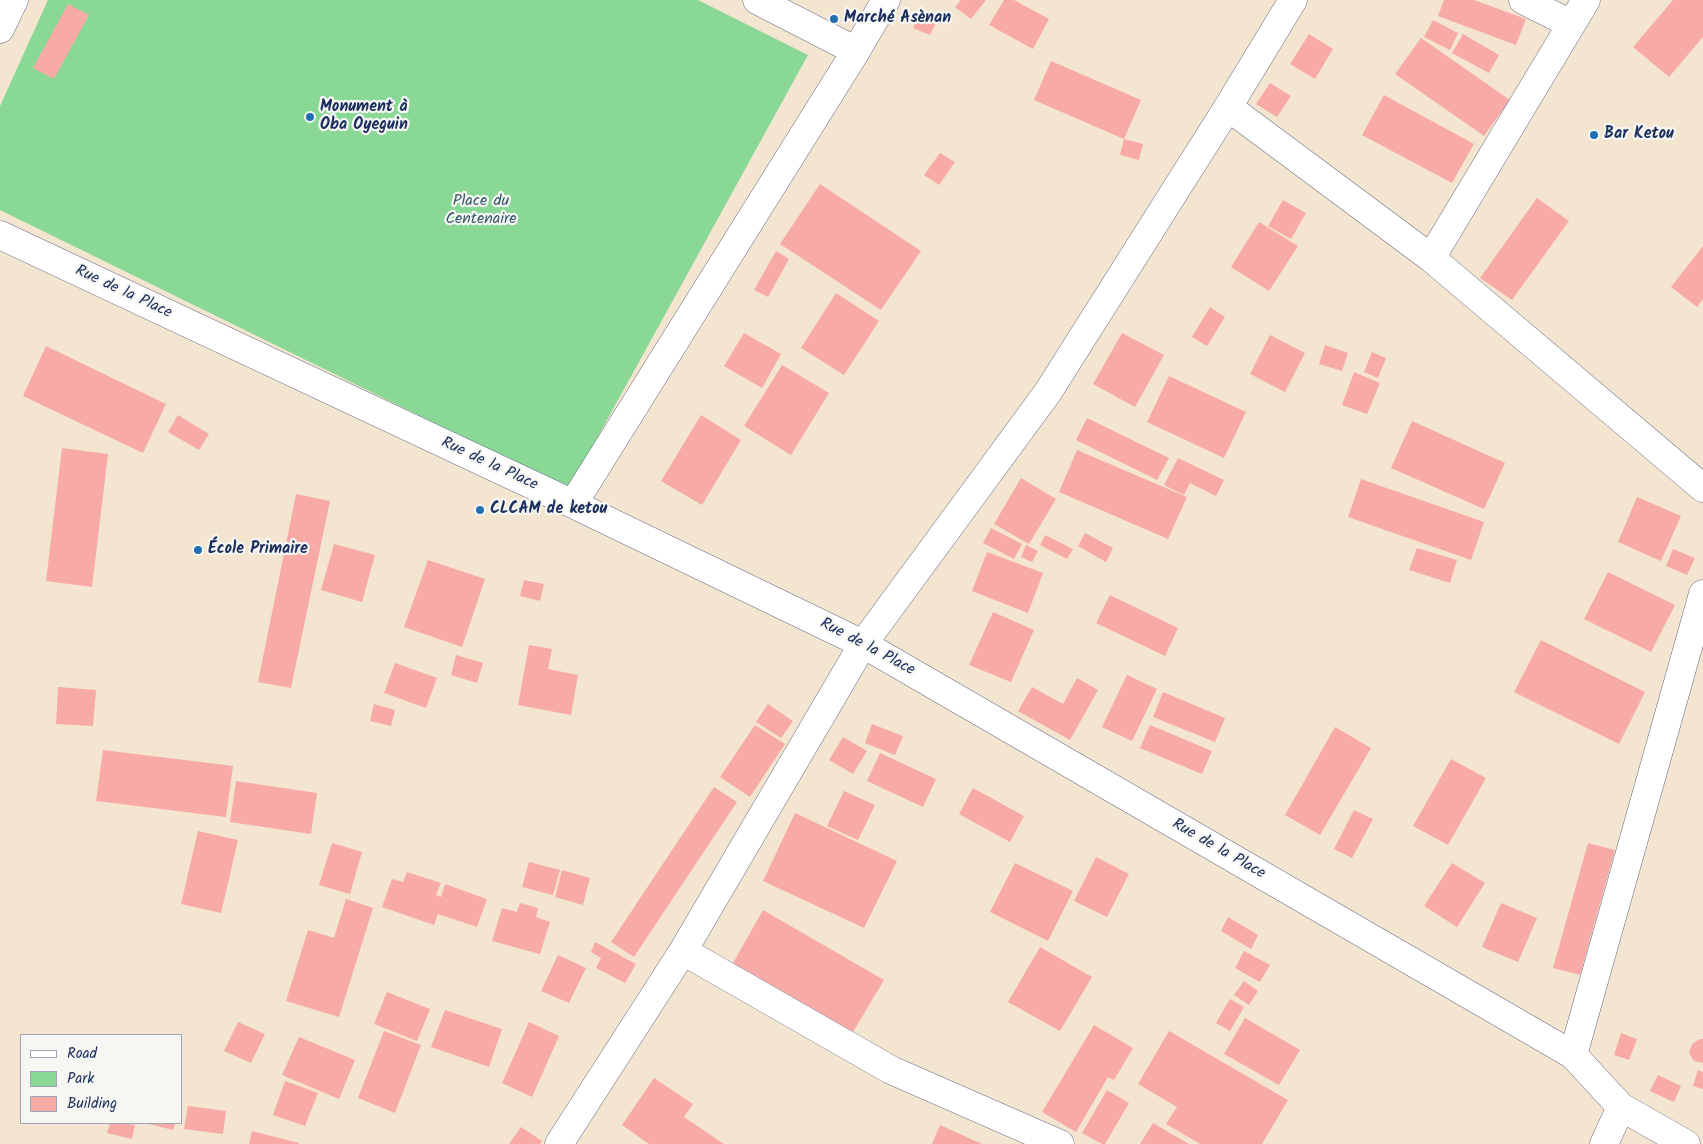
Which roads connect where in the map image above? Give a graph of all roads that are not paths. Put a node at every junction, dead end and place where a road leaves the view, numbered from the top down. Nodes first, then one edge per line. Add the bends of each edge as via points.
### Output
1 (14, 0) edge
2 (757, 0) edge
3 (886, 0) edge
4 (1293, 0) edge
5 (1523, 0) edge
6 (1586, 0) edge
7 (1571, 24) junction
8 (0, 29) edge
9 (856, 51) junction
10 (1228, 107) junction
11 (0, 235) edge
12 (1431, 258) junction
13 (1703, 488) edge
14 (573, 504) junction
15 (1703, 594) edge
16 (864, 644) junction
17 (683, 952) junction
18 (1573, 1056) junction
19 (1621, 1108) junction
20 (559, 1144) edge
21 (1060, 1144) edge
22 (1604, 1144) edge
23 (1686, 1144) edge

1 - 8 street
2 - 9 street
3 - 9 street
4 - 10 street
5 - 7 street
6 - 7 street
7 - 12 street
9 - 14 street
10 - 12 street
10 - 16 street via 1048,392
11 - 14 street, Rue de la Place
12 - 13 street
14 - 16 street, Rue de la Place
15 - 18 street
16 - 17 street
16 - 18 street, Rue de la Place
17 - 20 street
17 - 21 street via 891,1070
18 - 19 street, Rue de la Place
19 - 22 street
19 - 23 street, Rue de la Place

